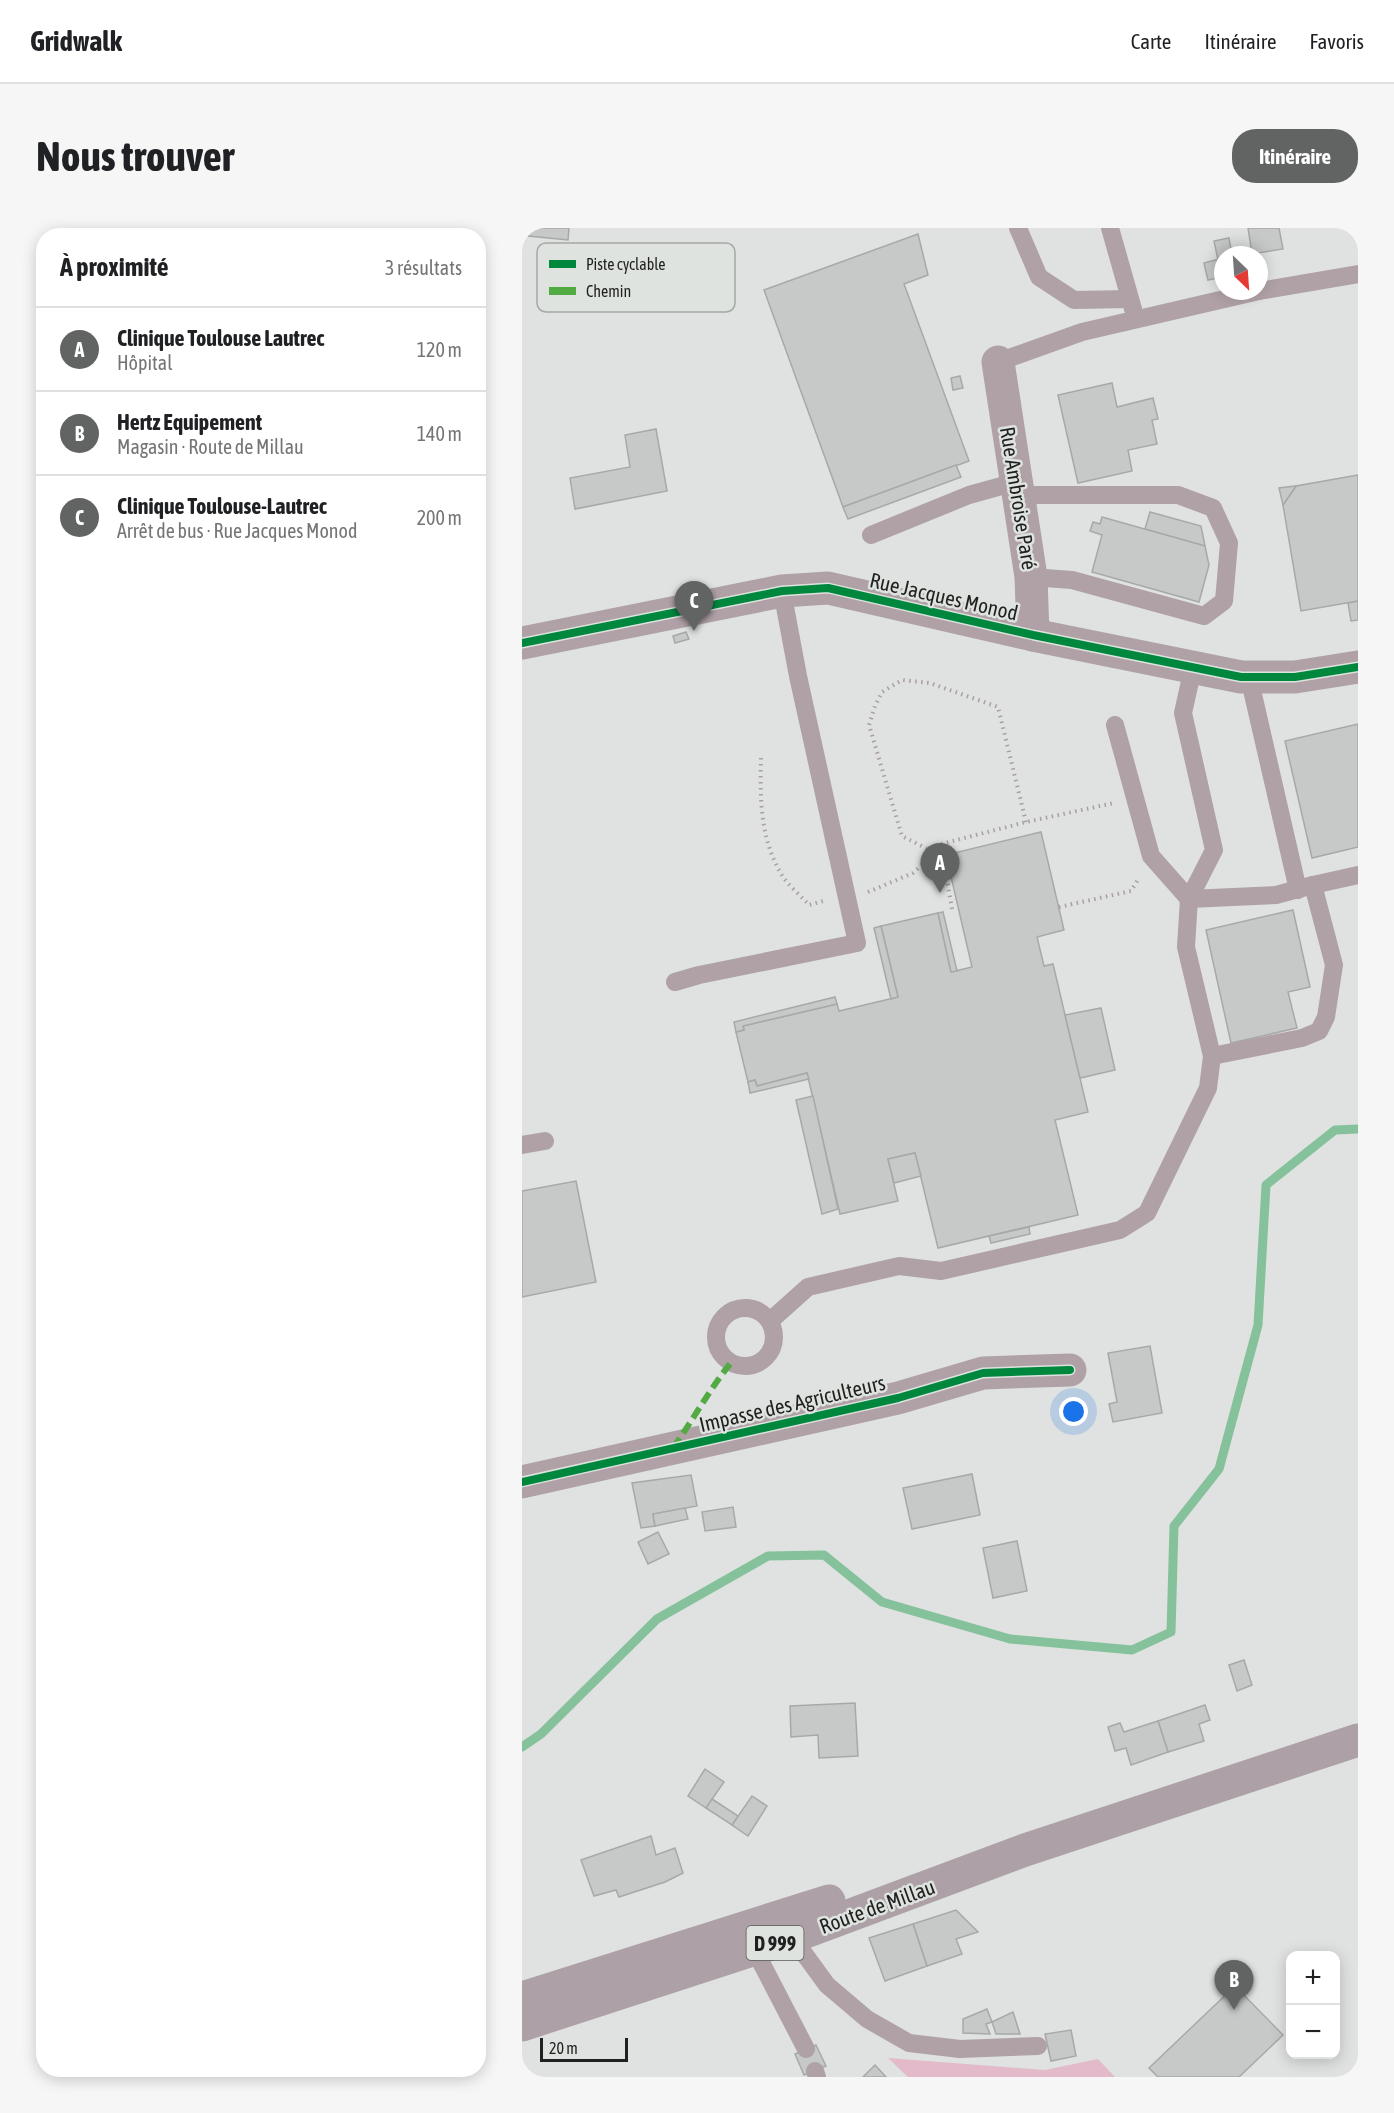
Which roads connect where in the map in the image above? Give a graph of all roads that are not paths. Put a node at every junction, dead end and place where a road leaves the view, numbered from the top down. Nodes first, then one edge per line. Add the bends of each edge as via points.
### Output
1 (1018, 228) edge
2 (1110, 228) edge
3 (1358, 274) edge
4 (1268, 289) edge
5 (1131, 299) junction
6 (1221, 300) edge
7 (1137, 320) junction
8 (998, 362) joint
9 (1017, 489) junction
10 (871, 535) dead end
11 (1031, 577) junction
12 (782, 591) junction
13 (1033, 635) junction
14 (522, 643) edge
15 (1358, 667) edge
16 (1193, 668) junction
17 (1249, 677) junction
18 (1115, 724) dead end
19 (1358, 875) edge
20 (1305, 887) junction
21 (1189, 898) junction
22 (675, 982) dead end
23 (1212, 1056) junction
24 (544, 1141) dead end
25 (522, 1145) edge
26 (770, 1321) dead end
27 (1070, 1370) dead end
28 (522, 1482) edge
29 (1358, 1740) edge
30 (1025, 1850) junction
31 (792, 1937) junction
32 (749, 1939) junction
33 (522, 1998) edge
34 (522, 2025) edge
35 (1038, 2046) dead end
36 (806, 2049) dead end

1 - 5 lane via 1040,277 1074,300
2 - 5 lane
3 - 4 lane
5 - 7 lane
6 - 7 lane
7 - 8 lane via 1082,332
8 - 9 street, Rue Ambroise Paré
9 - 10 lane via 969,495
9 - 11 street, Rue Ambroise Paré
9 - 11 lane via 1178,495 1213,508 1229,543 1224,601 1204,615 1072,580
11 - 13 street, Rue Ambroise Paré
12 - 13 street, Rue Jacques Monod via 828,588
12 - 14 street, Rue Jacques Monod
12 - 22 lane via 857,943
13 - 16 street, Rue Jacques Monod
15 - 17 street, Rue Jacques Monod via 1295,677
16 - 17 street, Rue Jacques Monod
16 - 21 lane via 1183,713 1214,850
17 - 20 lane
18 - 21 lane via 1151,856
19 - 20 lane
20 - 21 lane via 1276,895
20 - 23 lane via 1334,965 1326,1017 1319,1031
21 - 23 lane via 1186,947
23 - 26 lane via 1208,1088 1147,1213 1120,1230 941,1271 900,1266 808,1287
24 - 25 lane
27 - 28 street, Impasse des Agriculteurs via 983,1373 898,1398
29 - 30 main road, Route de Millau / D 999
30 - 31 main road, Route de Millau / D 999
30 - 32 main road, Route de Millau / D 999 via 836,1899
31 - 32 main road, Route de Millau / D 999
31 - 35 lane via 827,1985 867,2019 909,2043 960,2049
32 - 33 main road, Route de Millau / D 999
32 - 34 main road, Route de Millau / D 999
32 - 36 lane

